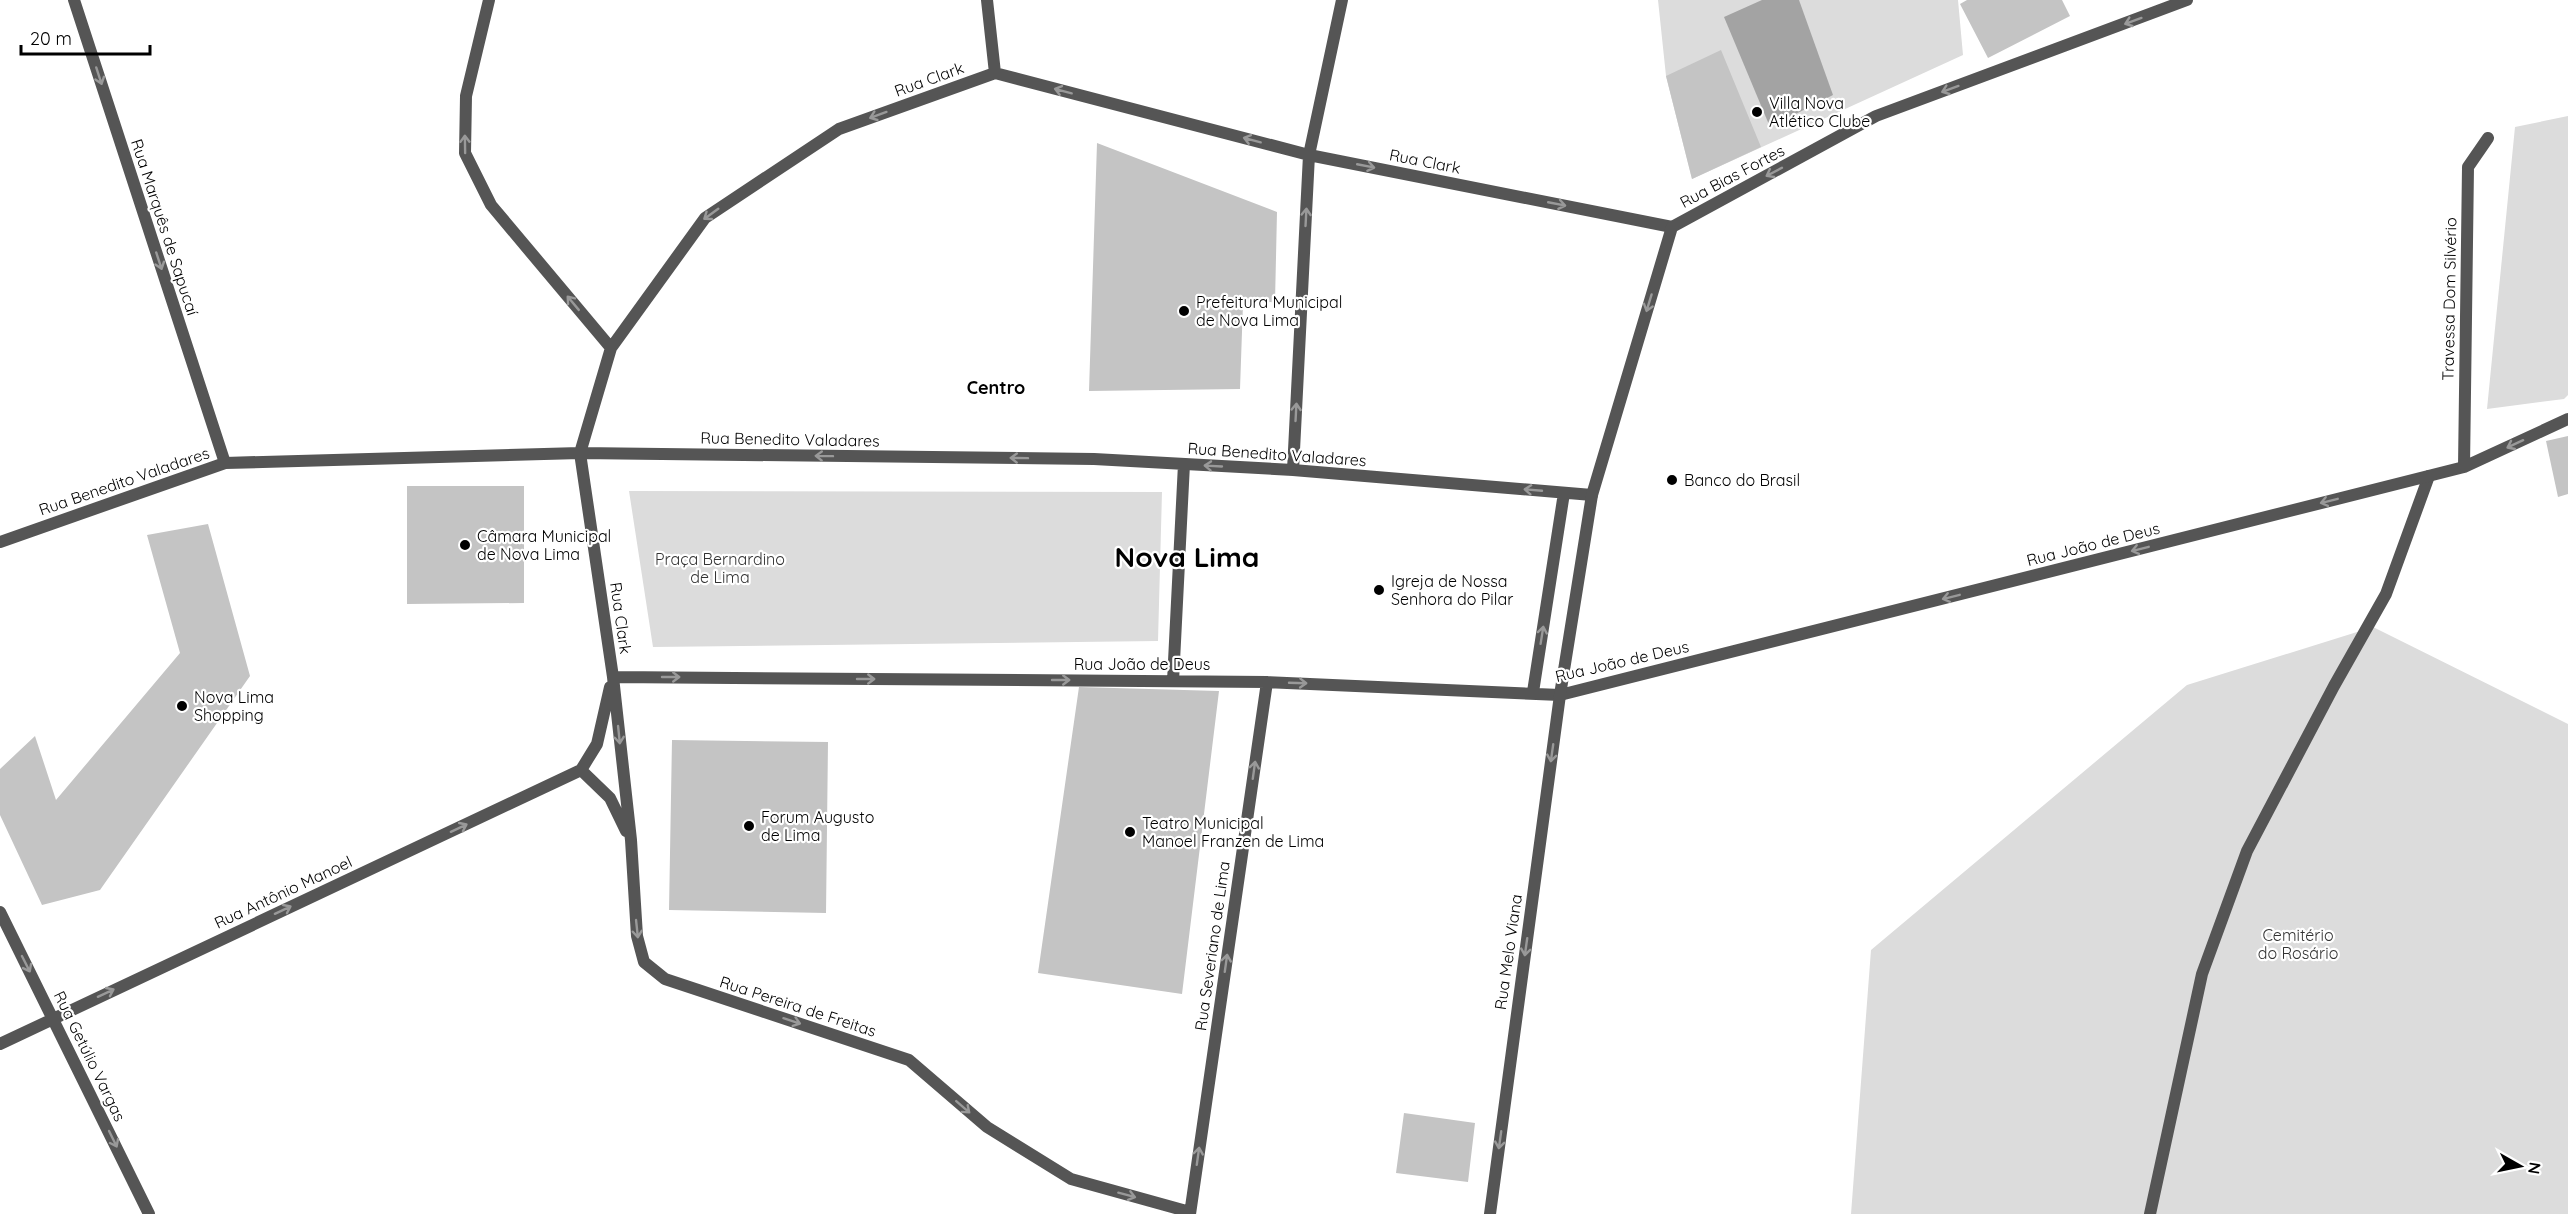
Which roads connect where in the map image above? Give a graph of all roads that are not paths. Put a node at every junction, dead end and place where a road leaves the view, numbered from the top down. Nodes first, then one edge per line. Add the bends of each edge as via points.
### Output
1 (74, 0) edge
2 (489, 0) edge
3 (987, 0) edge
4 (1342, 0) edge
5 (2187, 0) edge
6 (995, 73) junction
7 (2488, 138) dead end
8 (1309, 155) junction
9 (1672, 227) junction
10 (610, 348) junction
11 (2568, 419) edge
12 (579, 453) junction
13 (225, 464) junction
14 (1184, 464) junction
15 (2464, 467) junction
16 (1293, 470) junction
17 (2429, 476) junction
18 (1564, 493) junction
19 (1592, 495) junction
20 (0, 542) edge
21 (613, 677) junction
22 (1173, 681) junction
23 (1267, 682) junction
24 (1533, 693) junction
25 (1560, 695) junction
26 (581, 770) junction
27 (631, 840) junction
28 (0, 912) edge
29 (53, 1017) junction
30 (0, 1044) edge
31 (1190, 1213) edge
32 (149, 1214) edge
33 (1490, 1214) edge
34 (2150, 1214) edge

1 -> 13 street, Rua Marquês de Sapucaí
10 -> 2 street via 491,205 465,153 466,96
3 - 6 street
4 - 8 street
5 -> 9 street, Rua Bias Fortes via 1876,116
8 -> 6 street, Rua Clark
6 -> 10 street, Rua Clark via 839,129 705,218
7 - 15 street, Travessa Dom Silvério via 2468,166
8 -> 9 street, Rua Clark
16 -> 8 street
9 -> 19 street, Rua Bias Fortes
10 - 12 street, Rua Clark
11 -> 15 street, Rua João de Deus
12 - 13 street, Rua Benedito Valadares
14 -> 12 street, Rua Benedito Valadares via 1094,459
12 - 21 street, Rua Clark
13 - 20 street, Rua Benedito Valadares
16 -> 14 street, Rua Benedito Valadares
14 - 22 street
15 - 17 street, Rua João de Deus
18 -> 16 street, Rua Benedito Valadares
17 -> 25 street, Rua João de Deus
17 - 34 street via 2386,594 2247,851 2202,974
18 - 19 street, Rua Benedito Valadares
24 -> 18 street
19 - 25 street, Rua Bias Fortes
21 -> 22 street, Rua João de Deus
21 - 26 street via 597,744
21 -> 27 street, Rua Pereira de Freitas
22 - 23 street, Rua João de Deus
23 -> 24 street, Rua João de Deus
31 -> 23 street, Rua Severiano de Lima
24 - 25 street, Rua João de Deus
25 -> 33 street, Rua Melo Viana
26 - 27 street via 610,798
29 -> 26 street, Rua Antônio Manoel
27 -> 31 street, Rua Pereira de Freitas via 637,936 644,962 665,979 909,1060 987,1127 1071,1179
28 -> 29 street, Rua Getúlio Vargas
29 - 30 street, Rua Antônio Manoel
29 -> 32 street, Rua Getúlio Vargas

